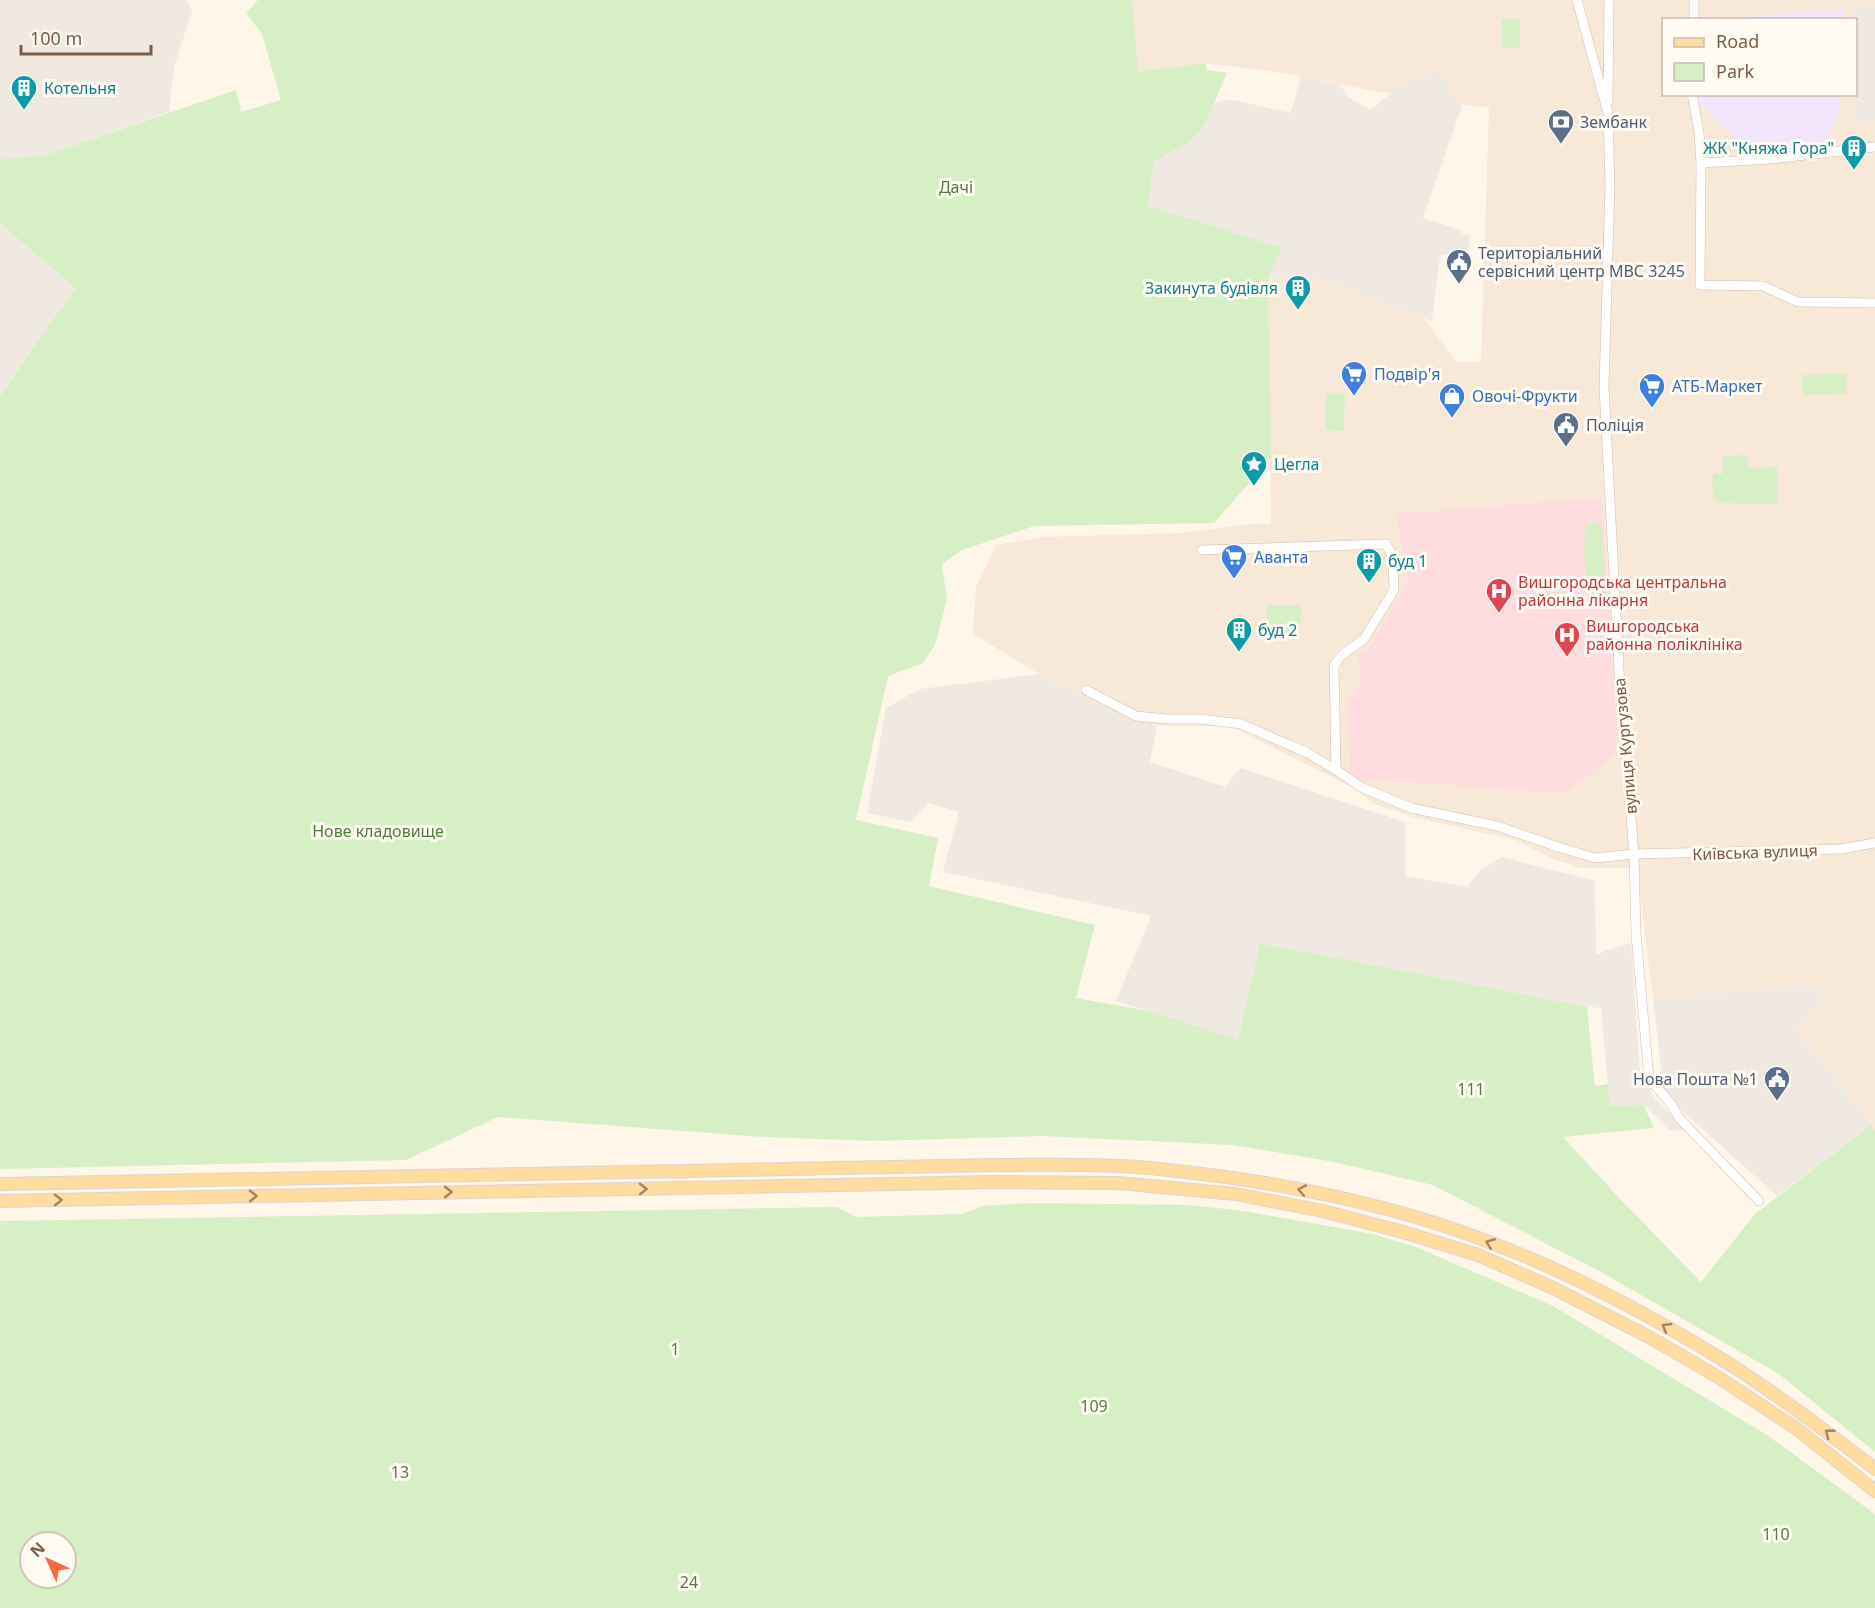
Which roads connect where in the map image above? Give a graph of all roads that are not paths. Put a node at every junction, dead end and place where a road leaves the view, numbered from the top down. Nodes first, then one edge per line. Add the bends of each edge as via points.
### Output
1 (1576, 0) edge
2 (1609, 0) edge
3 (1694, 0) edge
4 (1694, 18) edge
5 (1692, 96) edge
6 (1608, 113) junction
7 (1875, 147) edge
8 (1701, 163) junction
9 (1875, 303) edge
10 (1202, 550) dead end
11 (1086, 690) dead end
12 (1336, 770) junction
13 (1875, 843) edge
14 (1634, 854) junction
15 (0, 1184) edge
16 (0, 1201) edge
17 (1759, 1201) dead end
18 (1875, 1469) edge
19 (1875, 1491) edge

1 - 6 street, вулиця Кургузова
2 - 6 street
3 - 4 street
5 - 8 street
6 - 14 street, вулиця Кургузова via 1605,416 1618,669
7 - 8 street
8 - 9 street via 1700,285 1763,286 1798,302
10 - 12 street via 1386,544 1393,557 1394,590 1364,639 1334,665
11 - 12 street, Київська вулиця via 1136,716 1241,724 1308,753
12 - 14 street, Київська вулиця via 1361,787 1411,808 1497,826 1595,858
13 - 14 street, Київська вулиця via 1841,849
14 - 17 street, вулиця Кургузова via 1636,934 1649,1078 1679,1118
18 -> 15 main road via 1724,1361 1561,1273 1483,1240 1406,1216 1329,1195 1237,1178 1120,1166 994,1165
16 -> 19 main road via 996,1182 1118,1183 1236,1194 1323,1211 1403,1233 1478,1256 1551,1287 1718,1377 1797,1429

